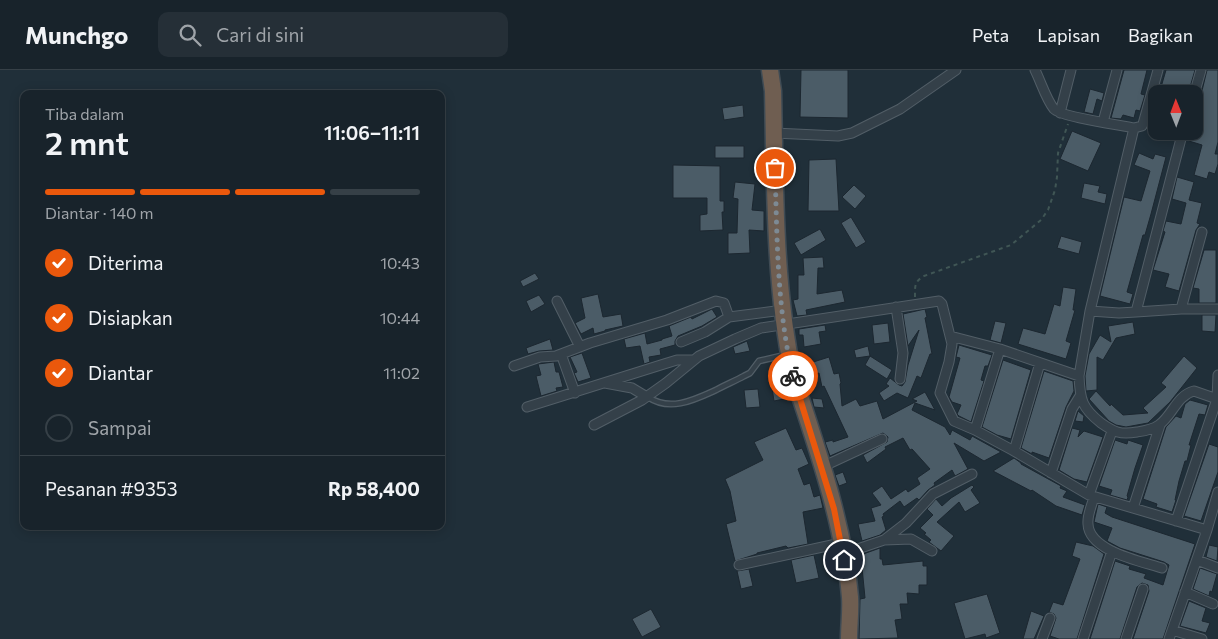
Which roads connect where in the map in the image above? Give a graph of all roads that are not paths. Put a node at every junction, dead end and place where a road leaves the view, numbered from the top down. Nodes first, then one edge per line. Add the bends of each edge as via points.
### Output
1 (770, 70) edge
2 (956, 70) edge
3 (1035, 70) edge
4 (1071, 70) edge
5 (1117, 70) edge
6 (1158, 70) edge
7 (1201, 70) edge
8 (1197, 85) edge
9 (1060, 112) junction
10 (1103, 122) junction
11 (1134, 128) junction
12 (774, 133) junction
13 (1180, 140) edge
14 (1202, 232) dead end
15 (557, 301) dead end
16 (896, 307) junction
17 (1181, 309) junction
18 (1218, 309) edge
19 (1090, 311) junction
20 (1136, 312) junction
21 (729, 317) junction
22 (784, 317) junction
23 (950, 336) junction
24 (681, 342) dead end
25 (580, 347) junction
26 (1000, 349) junction
27 (560, 354) junction
28 (789, 354) junction
29 (694, 360) junction
30 (1040, 363) junction
31 (514, 366) dead end
32 (1218, 375) edge
33 (1080, 376) junction
34 (900, 379) dead end
35 (602, 383) junction
36 (575, 393) junction
37 (1080, 396) junction
38 (647, 397) junction
39 (1217, 399) edge
40 (527, 407) dead end
41 (594, 425) dead end
42 (1160, 425) junction
43 (974, 430) junction
44 (1112, 432) junction
45 (882, 438) dead end
46 (1014, 451) junction
47 (822, 467) junction
48 (1051, 473) junction
49 (972, 474) dead end
50 (1218, 492) edge
51 (1092, 496) junction
52 (1216, 507) edge
53 (1133, 508) junction
54 (1176, 521) junction
55 (1207, 530) junction
56 (884, 540) junction
57 (842, 549) junction
58 (932, 551) dead end
59 (1112, 551) junction
60 (1197, 560) junction
61 (739, 565) dead end
62 (1162, 568) dead end
63 (1218, 568) edge
64 (1143, 589) dead end
65 (1186, 592) junction
66 (1213, 604) dead end
67 (1050, 618) dead end
68 (1171, 634) edge
69 (849, 639) edge
70 (1042, 639) edge
71 (1083, 639) edge
72 (1126, 639) edge
73 (1202, 639) edge

1 - 12 highway
2 - 12 street via 900,109 852,133 838,136
3 - 9 street via 1054,109
4 - 9 street
5 - 10 street
6 - 11 street via 1143,124
7 - 8 street
9 - 10 street
10 - 11 street
11 - 19 street
12 - 22 highway
13 - 20 street
14 - 17 street
15 - 25 street
16 - 22 street
16 - 23 street via 939,301
16 - 34 street via 903,354
17 - 18 street
17 - 20 street
19 - 20 street
19 - 33 street
21 - 22 street
21 - 24 street
21 - 25 street via 724,303 716,301
22 - 28 highway
22 - 29 street
23 - 26 street
23 - 43 street via 950,357 940,393 954,421
25 - 27 street
26 - 30 street
26 - 43 street
27 - 31 street
27 - 36 street
28 - 38 lane via 759,361 750,373 686,402 662,403
28 - 47 highway
29 - 35 street via 677,360
29 - 38 street
30 - 33 street
30 - 46 street
32 - 39 street
33 - 37 street
35 - 36 street
35 - 38 street via 632,388
36 - 40 street
37 - 44 street via 1086,409
37 - 48 street via 1072,409
38 - 41 street
39 - 42 street via 1188,393
39 - 54 street
42 - 44 street via 1132,433
42 - 53 street
43 - 46 street
44 - 51 street
45 - 47 street
46 - 48 street
47 - 57 highway
48 - 51 street
49 - 56 street via 933,494 906,523
50 - 52 street
51 - 53 street
51 - 59 street via 1088,528 1096,540
52 - 55 street
53 - 54 street
54 - 55 street
55 - 60 street
56 - 57 street
56 - 58 street via 911,539
57 - 61 street
57 - 69 highway via 850,598
59 - 62 street
59 - 71 street
60 - 63 street
60 - 65 street
64 - 72 street
65 - 66 street
65 - 68 street
67 - 70 street
68 - 73 street

